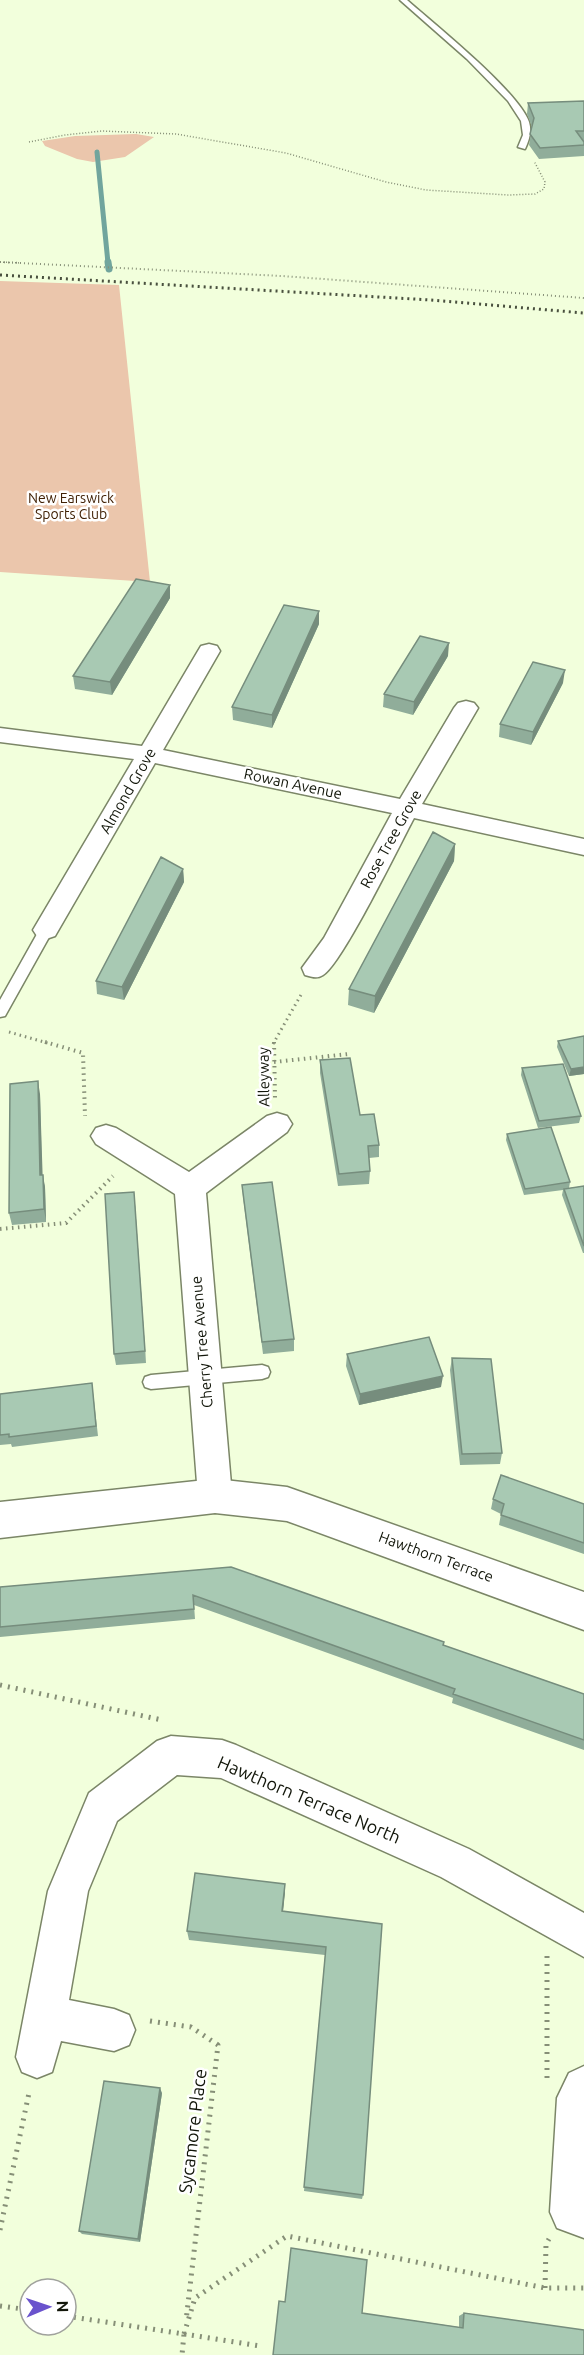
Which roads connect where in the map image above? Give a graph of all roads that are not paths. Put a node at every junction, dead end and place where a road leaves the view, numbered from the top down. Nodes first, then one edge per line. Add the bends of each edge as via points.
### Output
1 (403, 0) edge
2 (522, 147) road end
3 (209, 651) dead end
4 (466, 708) dead end
5 (0, 735) edge
6 (149, 754) junction
7 (407, 809) junction
8 (584, 847) edge
9 (46, 930) joint
10 (315, 968) road end
11 (0, 1012) edge
12 (277, 1125) road end
13 (106, 1136) road end
14 (190, 1188) junction
15 (262, 1372) dead end
16 (205, 1378) junction
17 (152, 1382) dead end
18 (214, 1496) junction
19 (0, 1520) edge
20 (584, 1611) edge
21 (584, 1936) edge
22 (45, 2017) junction
23 (114, 2030) road end
24 (36, 2057) road end
25 (584, 2088) edge
26 (584, 2215) edge

1 - 2 lane via 511,100 525,121 527,135
3 - 6 street, Almond Grove
4 - 7 street, Rose Tree Grove
5 - 6 street, Rowan Avenue
6 - 7 street, Rowan Avenue
6 - 9 street, Almond Grove
7 - 8 street, Rowan Avenue
7 - 10 street, Rose Tree Grove via 334,944
9 - 11 lane
12 - 14 street
13 - 14 street
14 - 16 street, Cherry Tree Avenue
15 - 16 lane
16 - 17 lane
16 - 18 street, Cherry Tree Avenue
18 - 19 street, Hawthorn Terrace
18 - 20 street, Hawthorn Terrace via 287,1504
21 - 22 street, Hawthorn Terrace North via 455,1863 222,1759 171,1755 103,1807 69,1891
22 - 23 street
22 - 24 street
25 - 26 street via 579,2098 573,2212

